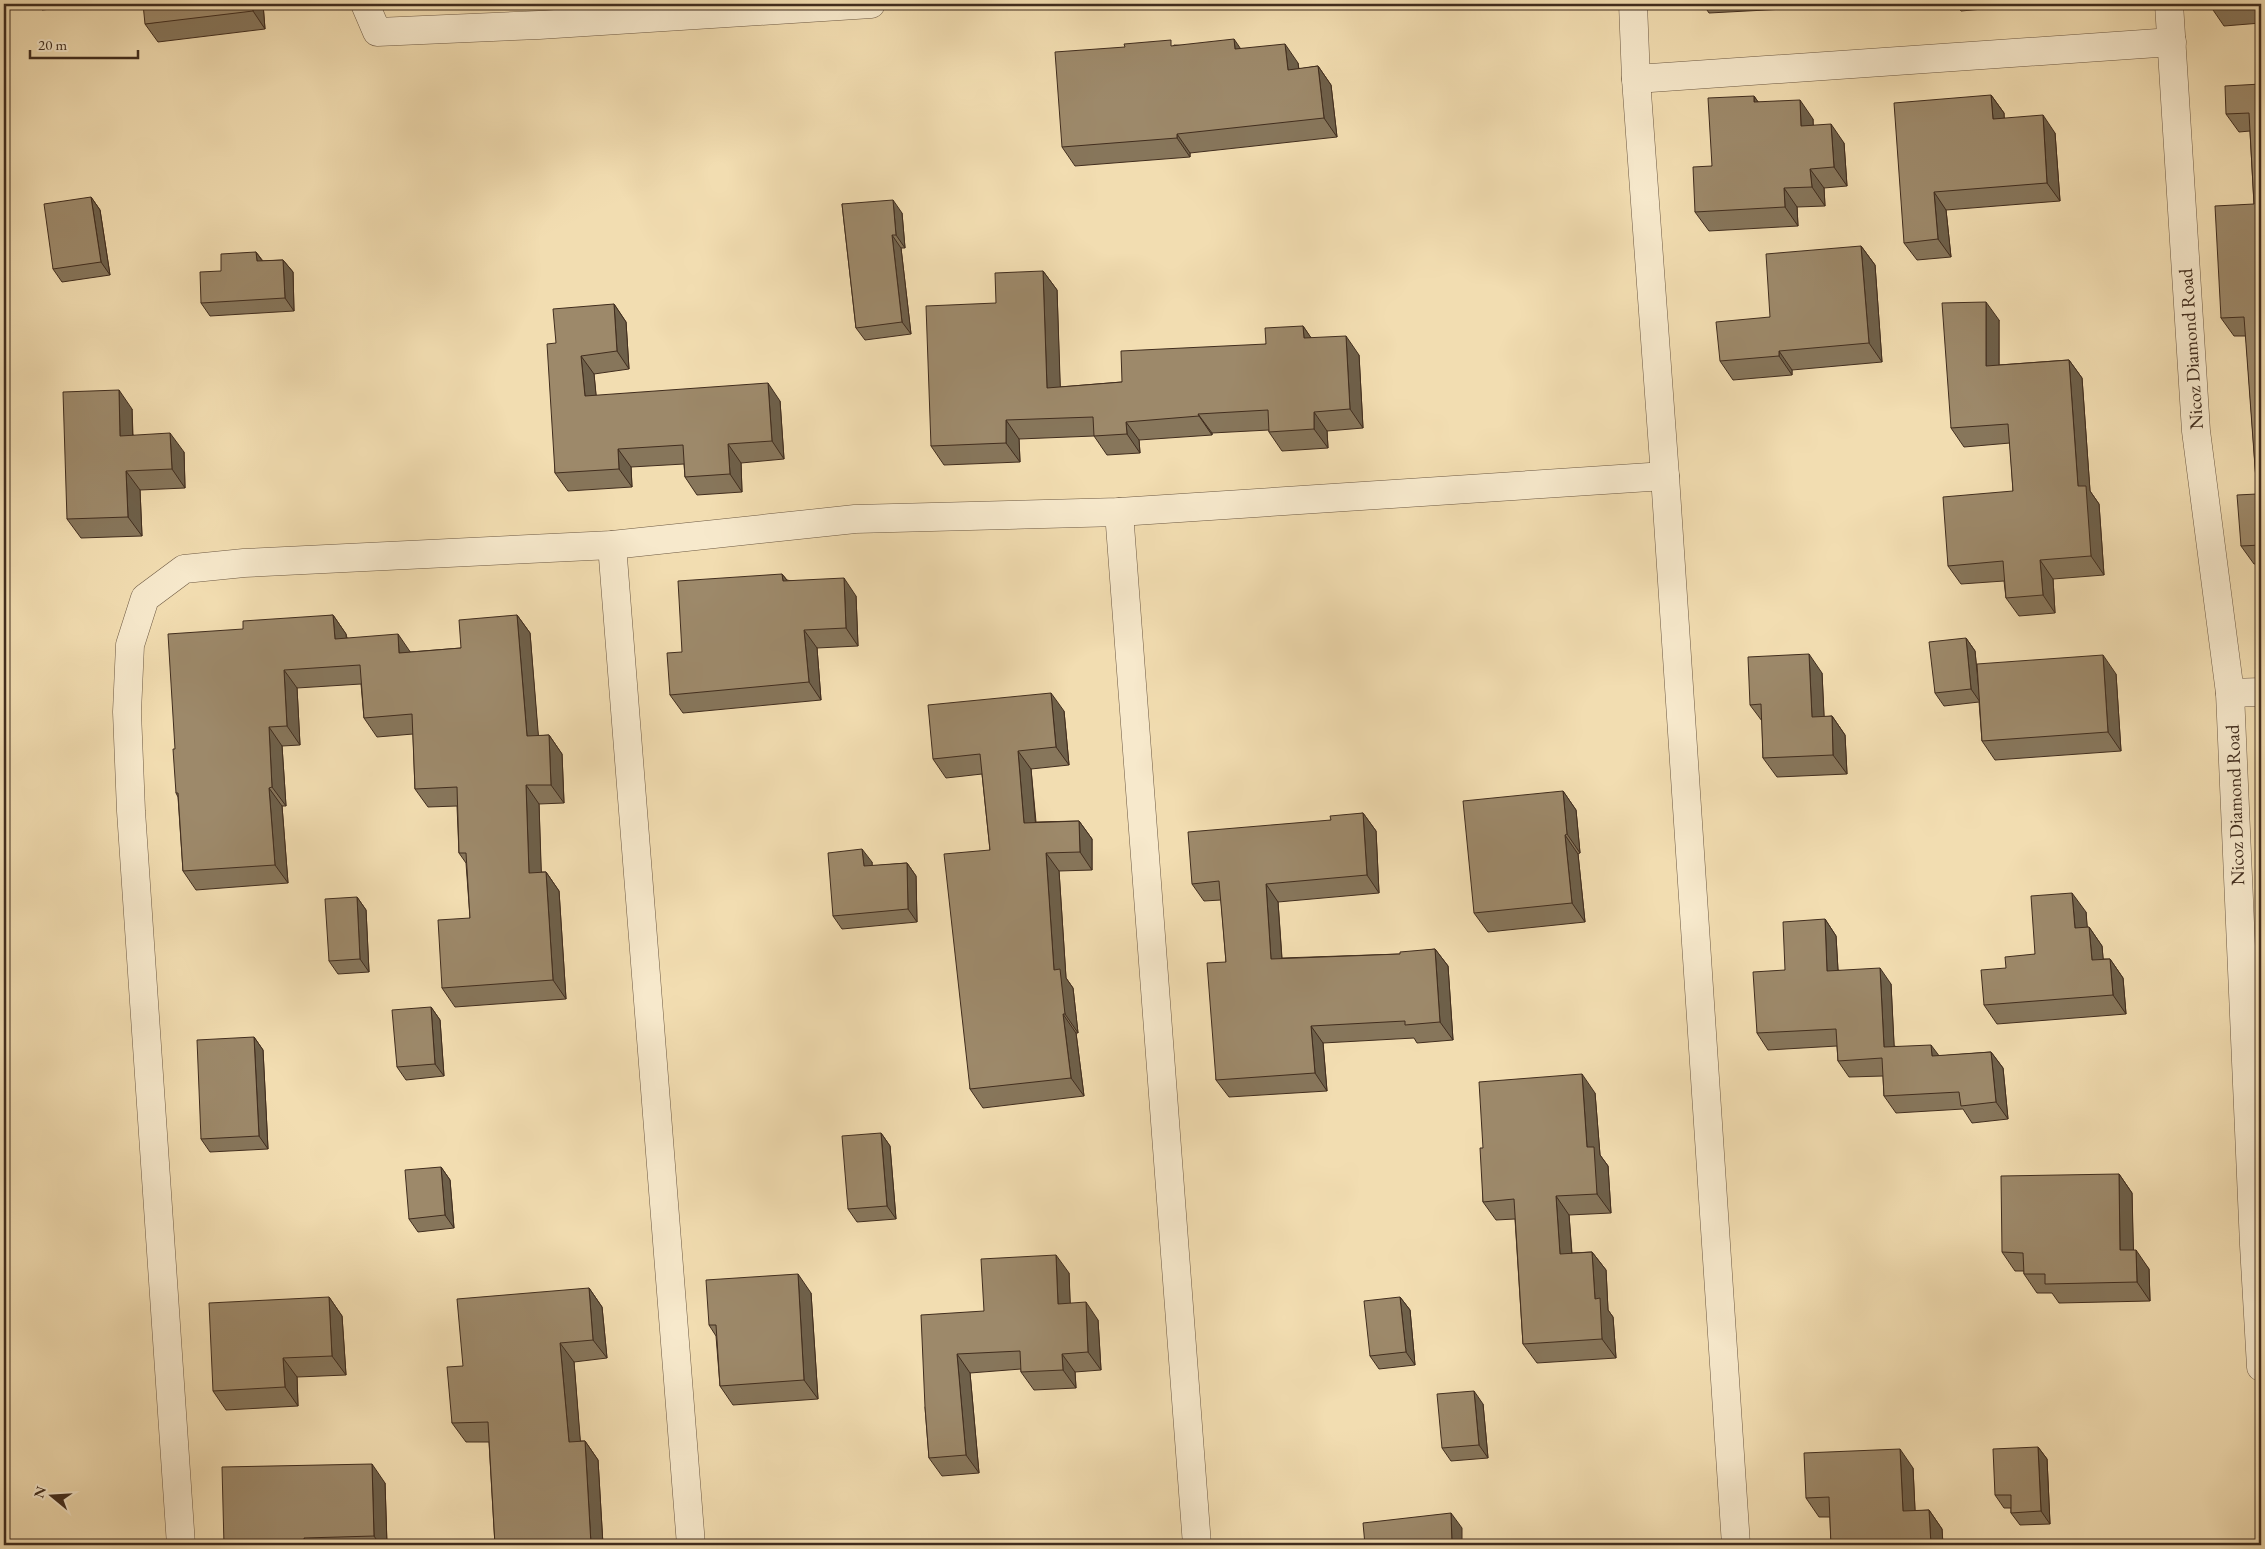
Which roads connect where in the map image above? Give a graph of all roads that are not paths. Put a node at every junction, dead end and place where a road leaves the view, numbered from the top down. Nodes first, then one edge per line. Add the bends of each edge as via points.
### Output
1 (366, 4) edge
2 (872, 4) edge
3 (1633, 4) edge
4 (2170, 4) edge
5 (538, 14) edge
6 (2172, 42) junction
7 (1636, 79) junction
8 (1666, 476) junction
9 (1119, 512) junction
10 (612, 545) junction
11 (2261, 692) edge
12 (2230, 693) junction
13 (2258, 1245) edge
14 (2261, 1367) edge
15 (181, 1545) edge
16 (691, 1545) edge
17 (1197, 1545) edge
18 (1736, 1545) edge

1 - 5 street via 377,32
2 - 5 street
3 - 7 street
4 - 6 street, Nicoz Diamond Road
6 - 7 street
6 - 12 street, Nicoz Diamond Road via 2196,431
7 - 8 street
8 - 9 street
8 - 18 street
9 - 10 street via 855,520
9 - 17 street
10 - 15 street via 244,563 184,569 145,598 130,645 127,712
10 - 16 street
11 - 12 street
12 - 13 street, Nicoz Diamond Road
13 - 14 street, Nicoz Diamond Road

